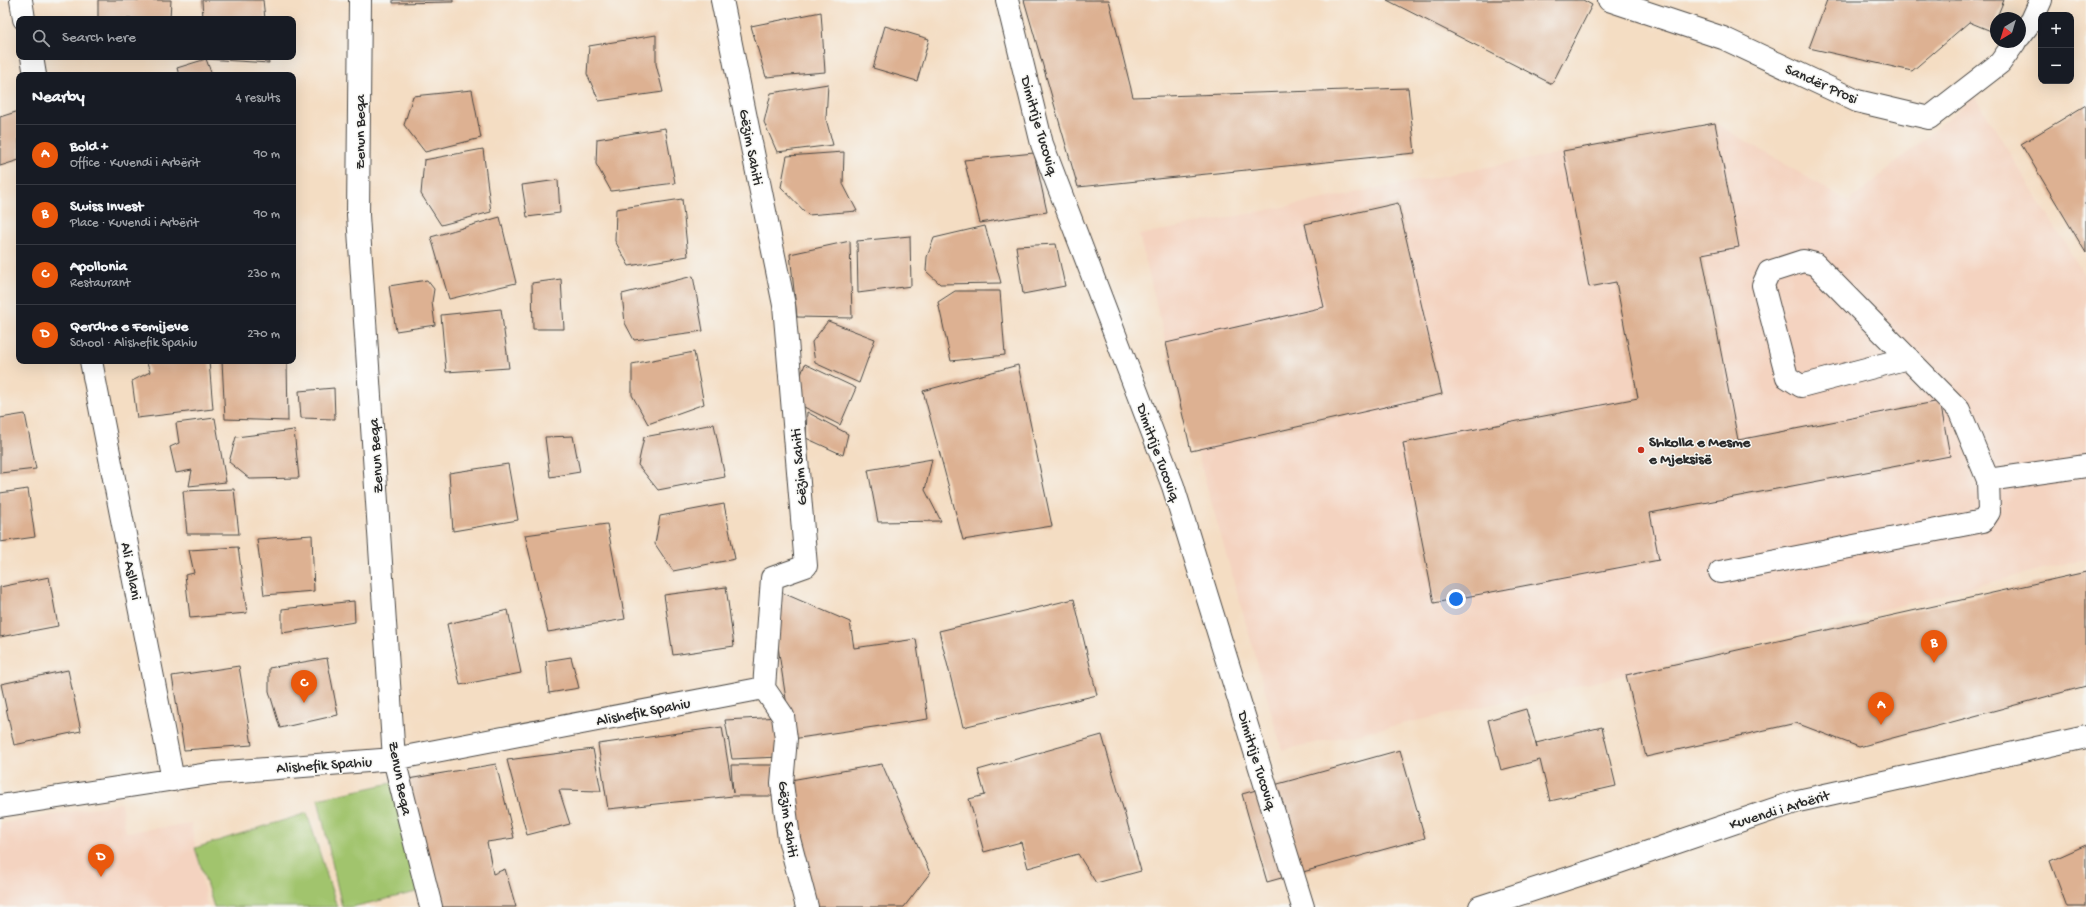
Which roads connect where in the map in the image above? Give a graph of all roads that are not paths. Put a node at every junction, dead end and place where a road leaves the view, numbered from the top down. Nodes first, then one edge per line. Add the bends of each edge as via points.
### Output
1 (21, 0) edge
2 (360, 0) edge
3 (722, 0) edge
4 (1007, 0) edge
5 (1609, 0) edge
6 (2041, 0) edge
7 (24, 16) edge
8 (2026, 28) edge
9 (2011, 48) edge
10 (32, 60) edge
11 (34, 72) edge
12 (1908, 358) junction
13 (92, 364) edge
14 (2086, 466) edge
15 (1988, 480) junction
16 (1720, 572) dead end
17 (764, 688) junction
18 (2086, 737) edge
19 (394, 759) junction
20 (173, 780) junction
21 (0, 806) edge
22 (431, 907) edge
23 (807, 907) edge
24 (1303, 907) edge
25 (1480, 907) edge

1 - 7 street
2 - 19 street, Zenun Beqa via 358,216
3 - 17 street, Gëzim Sahiti via 784,305 806,566 772,578
4 - 24 street, Dimitrije Tucoviq via 1042,144 1173,486
5 - 9 street, Sandër Prosi via 1723,38 1857,101 1929,118 2000,63
6 - 8 street
10 - 11 street
12 - 12 street via 1801,386 1787,377 1762,285 1769,272 1803,261 1815,264
12 - 15 street via 1959,410
13 - 20 street, Ali Asllani
14 - 15 street
15 - 16 street via 1989,512 1983,521
17 - 19 street, Alishefik Spahiu
17 - 23 street, Gëzim Sahiti via 783,716 786,739 782,783 789,839
18 - 25 street, Kuvendi i Arbërit via 1798,800
19 - 20 street, Alishefik Spahiu via 214,773
19 - 22 street, Zenun Beqa
20 - 21 street, Alishefik Spahiu

